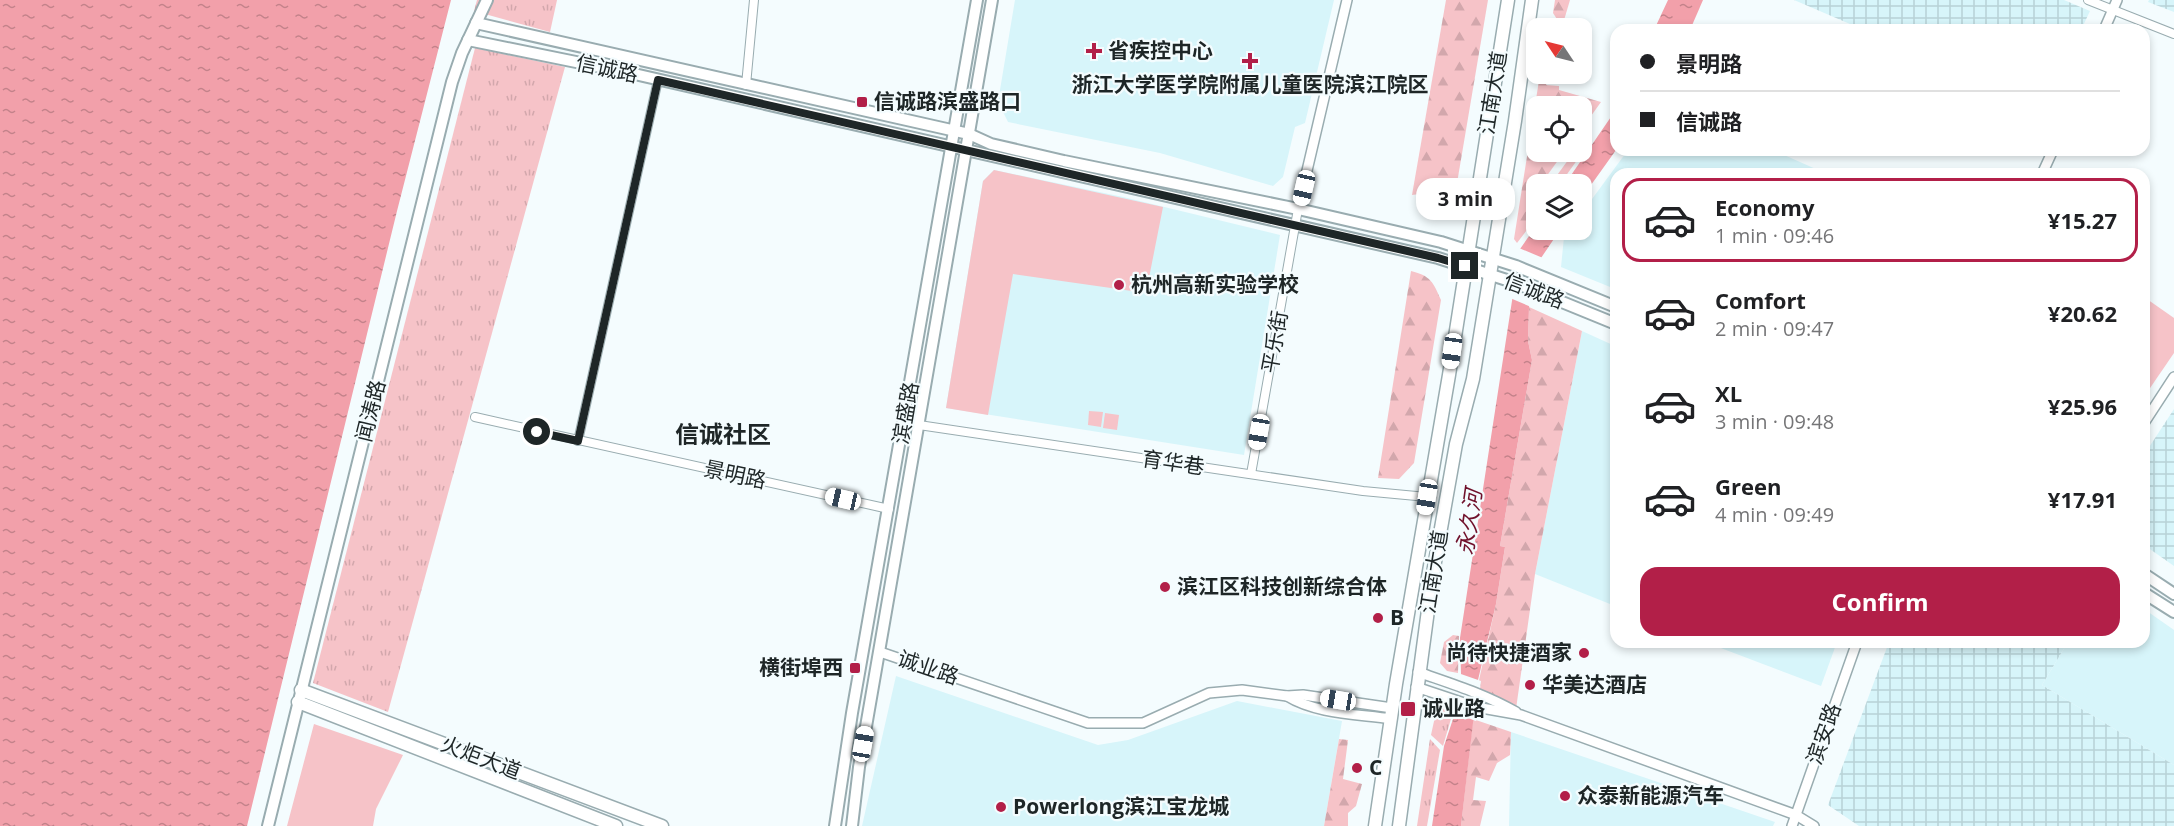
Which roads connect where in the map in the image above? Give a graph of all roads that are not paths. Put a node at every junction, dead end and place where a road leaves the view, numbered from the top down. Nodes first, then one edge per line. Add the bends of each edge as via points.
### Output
1 (487, 0) edge
2 (754, 0) edge
3 (977, 0) edge
4 (992, 0) edge
5 (1347, 0) edge
6 (1508, 0) edge
7 (1532, 0) edge
8 (2088, 0) edge
9 (2117, 0) edge
10 (2112, 11) junction
11 (476, 23) junction
12 (2107, 24) edge
13 (2147, 24) edge
14 (2150, 25) edge
15 (2174, 34) edge
16 (468, 40) junction
17 (658, 80) junction
18 (746, 85) junction
19 (954, 131) junction
20 (969, 134) junction
21 (952, 147) junction
22 (966, 150) junction
23 (1299, 209) junction
24 (1295, 226) junction
25 (1467, 250) junction
26 (1493, 259) junction
27 (1465, 266) junction
28 (1490, 274) junction
29 (1610, 304) edge
30 (1610, 321) edge
31 (2174, 377) edge
32 (2150, 414) edge
33 (476, 417) dead end
34 (919, 425) junction
35 (578, 441) junction
36 (1251, 474) junction
37 (1427, 497) junction
38 (889, 509) junction
39 (2150, 578) edge
40 (2174, 594) edge
41 (2150, 597) edge
42 (2174, 612) edge
43 (1855, 648) edge
44 (880, 652) junction
45 (1419, 672) junction
46 (1416, 687) junction
47 (299, 696) junction
48 (1392, 714) junction
49 (1521, 715) junction
50 (1796, 815) junction
51 (268, 826) edge
52 (616, 826) edge
53 (662, 826) edge
54 (835, 826) edge
55 (852, 826) edge
56 (1375, 826) edge
57 (1399, 826) edge
58 (1792, 826) edge
59 (1814, 826) edge

1 - 11 main road, 闻涛路
2 - 18 street
3 - 19 main road, 滨盛路
4 - 20 main road, 滨盛路
5 - 23 street, 平乐街
6 - 25 main road, 江南大道
7 - 26 main road, 江南大道
8 - 10 street
9 - 10 street
10 - 12 street
10 - 13 street
11 - 16 main road, 闻涛路
11 - 18 main road, 信诚路
14 - 15 street
16 - 17 main road, 信诚路
16 - 47 main road, 闻涛路 via 452,82
17 - 21 main road, 信诚路
17 - 35 street
18 - 19 main road, 信诚路
19 - 20 main road, 信诚路
19 - 21 main road, 滨盛路
20 - 22 main road, 滨盛路
20 - 23 main road, 信诚路 via 991,144 1064,161
21 - 22 main road, 信诚路
21 - 38 main road, 滨盛路
22 - 24 main road, 信诚路
22 - 34 main road, 滨盛路
23 - 24 street, 平乐街
23 - 25 main road, 信诚路
24 - 27 main road, 信诚路
24 - 36 street, 平乐街
25 - 26 main road, 信诚路
25 - 27 main road, 江南大道
26 - 28 main road, 江南大道
26 - 29 main road, 信诚路
27 - 28 main road, 信诚路
27 - 37 main road, 江南大道
28 - 30 main road, 信诚路
28 - 45 main road, 江南大道 via 1473,379 1456,444
31 - 32 street
33 - 35 street, 景明路
34 - 36 street, 育华巷
34 - 44 main road, 滨盛路
35 - 38 street, 景明路
36 - 37 street, 育华巷
37 - 48 main road, 江南大道
38 - 54 main road, 滨盛路
39 - 40 main road
41 - 42 main road
43 - 50 street, 滨安路
44 - 48 street, 诚业路 via 1088,723 1143,723 1209,693 1242,690 1303,695
44 - 55 main road, 滨盛路
45 - 46 main road, 江南大道
45 - 49 street via 1497,701
46 - 49 street via 1485,710
46 - 57 main road, 江南大道
47 - 51 main road, 闻涛路
47 - 52 main road, 火炬大道
47 - 53 main road, 火炬大道
48 - 56 main road, 江南大道
49 - 50 street
50 - 58 street, 滨安路
50 - 59 street

